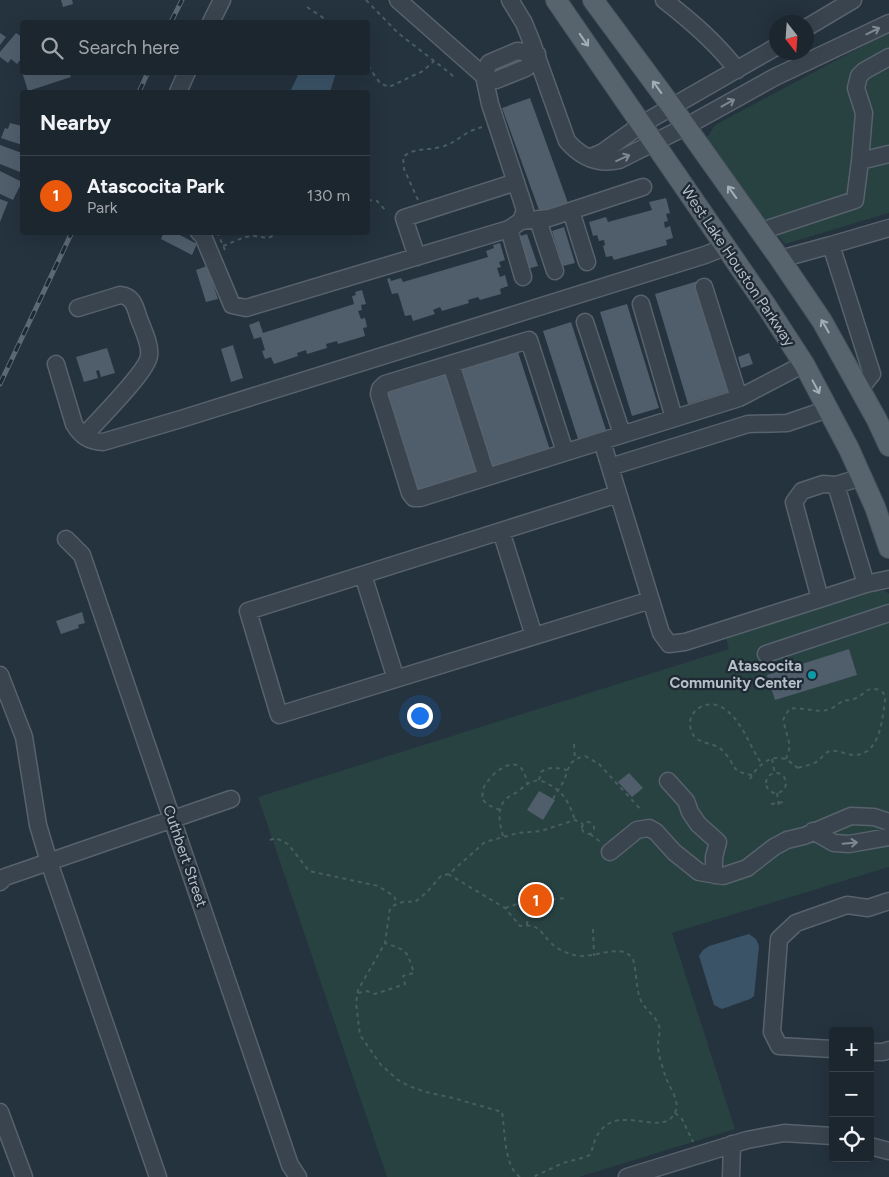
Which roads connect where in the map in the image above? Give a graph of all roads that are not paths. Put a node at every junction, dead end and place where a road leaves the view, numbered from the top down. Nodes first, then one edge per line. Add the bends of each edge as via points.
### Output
1 (222, 0) edge
2 (398, 0) edge
3 (510, 0) edge
4 (556, 0) edge
5 (593, 0) edge
6 (664, 0) edge
7 (854, 0) edge
8 (212, 20) edge
9 (814, 23) edge
10 (889, 24) edge
11 (769, 50) edge
12 (537, 54) junction
13 (889, 56) edge
14 (737, 70) junction
15 (186, 75) edge
16 (484, 76) junction
17 (179, 90) edge
18 (672, 107) junction
19 (642, 124) junction
20 (685, 127) junction
21 (654, 142) junction
22 (889, 154) edge
23 (589, 158) junction
24 (860, 161) junction
25 (516, 182) junction
26 (644, 187) dead end
27 (571, 211) junction
28 (538, 220) junction
29 (515, 225) junction
30 (889, 228) edge
31 (760, 231) junction
32 (202, 235) edge
33 (831, 245) junction
34 (724, 247) junction
35 (417, 256) junction
36 (780, 259) junction
37 (587, 262) dead end
38 (555, 271) dead end
39 (524, 277) dead end
40 (704, 287) dead end
41 (641, 304) dead end
42 (78, 308) dead end
43 (585, 322) dead end
44 (56, 364) dead end
45 (451, 364) junction
46 (804, 364) junction
47 (860, 389) junction
48 (739, 398) junction
49 (828, 409) junction
50 (674, 418) junction
51 (622, 434) junction
52 (84, 436) junction
53 (889, 446) edge
54 (605, 451) dead end
55 (565, 452) junction
56 (610, 467) junction
57 (487, 477) junction
58 (862, 477) junction
59 (836, 485) junction
60 (618, 494) junction
61 (501, 531) junction
62 (66, 539) dead end
63 (889, 548) edge
64 (363, 575) junction
65 (889, 579) edge
66 (866, 584) junction
67 (820, 599) junction
68 (651, 600) junction
69 (889, 613) edge
70 (534, 636) junction
71 (766, 654) dead end
72 (0, 675) edge
73 (396, 679) junction
74 (668, 781) dead end
75 (232, 799) dead end
76 (172, 820) junction
77 (889, 822) edge
78 (813, 831) junction
79 (889, 837) edge
80 (610, 852) dead end
81 (49, 862) junction
82 (714, 875) junction
83 (0, 882) edge
84 (889, 901) edge
85 (829, 1049) edge
86 (889, 1050) edge
87 (874, 1052) edge
88 (0, 1112) edge
89 (829, 1136) edge
90 (732, 1144) junction
91 (874, 1147) edge
92 (889, 1151) edge
93 (24, 1177) edge
94 (158, 1177) edge
95 (298, 1177) edge
96 (627, 1177) edge
97 (731, 1177) edge

1 - 8 street
2 - 16 street
3 - 12 street
4 -> 19 main road, West Lake Houston Parkway
18 -> 5 main road
6 - 14 street via 722,50
7 - 9 street
20 -> 10 street via 775,78
11 - 14 street
12 - 16 street via 517,51 489,63
12 - 23 street via 567,141
13 - 24 street via 859,76 856,88 864,113
14 - 18 street
15 - 17 street
16 - 25 street
18 - 19 street
18 - 20 main road
19 - 21 main road, West Lake Houston Parkway
19 - 23 street via 603,152
20 - 21 street
31 -> 20 main road
23 -> 21 street via 609,163
21 - 34 main road, West Lake Houston Parkway
22 - 24 street
24 - 31 street via 855,200
25 - 29 street via 525,210
25 - 35 street via 404,218
26 - 27 street
27 - 28 street
27 - 37 street
28 - 29 street
28 - 38 street
29 - 35 street
29 - 39 street
30 - 33 street
31 - 36 main road
32 - 35 street via 232,306 246,308
33 - 36 street
33 - 47 street via 872,374
34 - 46 main road, West Lake Houston Parkway
34 - 52 street via 115,440 93,441
47 -> 36 main road via 822,320
40 - 48 street
41 - 50 street
42 - 52 street via 125,296 134,304 149,355 143,371
43 - 51 street
44 - 52 street via 74,424
45 - 55 street via 529,340
45 - 57 street
45 - 57 street via 385,384 380,389 410,493 414,498 420,498
46 - 48 street
46 -> 49 main road, West Lake Houston Parkway
47 - 53 main road
48 - 50 street
49 - 56 street via 787,423 748,424
49 - 58 main road, West Lake Houston Parkway
50 - 51 street
51 - 55 street
54 - 56 street
55 - 57 street
56 - 60 street
58 - 59 street
58 - 63 main road, West Lake Houston Parkway
59 - 66 street
59 - 67 street via 823,484 802,491 794,502
60 - 61 street
60 - 68 street
61 - 64 street
61 - 70 street
62 - 76 street, Cuthbert Street via 82,555
64 - 73 street
64 - 73 street via 248,611 279,715
65 - 66 street
66 - 67 street
67 - 68 street via 685,642 669,644 661,633
68 - 70 street
69 - 71 street
70 - 73 street
72 - 81 street via 24,737 38,826
74 - 82 street via 686,801 698,824 718,842
75 - 76 street
76 - 81 street
76 - 95 street, Cuthbert Street via 290,1165
77 - 78 street via 851,816
78 -> 79 street via 834,843 848,844
78 - 82 street via 780,843 735,873
80 - 82 street via 637,830 649,828 699,872
81 - 83 street via 5,877
81 - 94 street
84 - 85 street via 868,908 847,905 796,923 779,939 772,1032 778,1046
86 - 87 street
88 - 93 street
89 - 90 street via 784,1133
90 - 96 street
90 - 97 street
91 - 92 street

